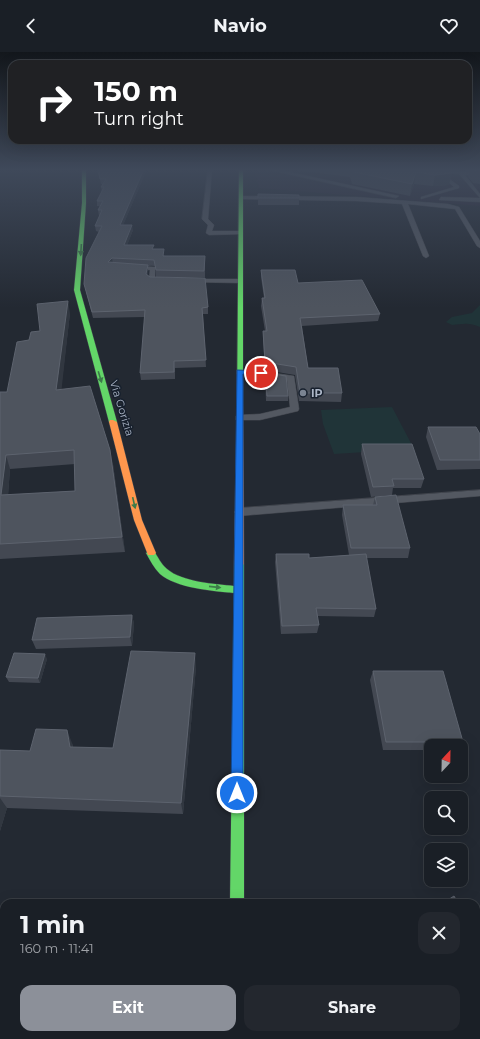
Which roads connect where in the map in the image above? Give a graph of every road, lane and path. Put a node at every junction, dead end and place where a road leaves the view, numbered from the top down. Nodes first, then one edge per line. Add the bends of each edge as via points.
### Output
1 (83, 215) edge
2 (205, 215) edge
3 (241, 215) edge
4 (409, 215) edge
5 (461, 215) edge
6 (241, 233) junction
7 (480, 246) edge
8 (426, 256) dead end
9 (129, 267) edge
10 (173, 280) edge
11 (180, 280) edge
12 (240, 281) junction
13 (240, 372) junction
14 (239, 418) junction
15 (480, 493) edge
16 (239, 512) junction
17 (238, 590) junction
18 (237, 899) edge

1 -> 17 main road, Via Gorizia via 77,290 144,538 158,566 168,574 206,586
2 - 6 lane via 205,219 211,225 209,233
3 - 6 main road
4 - 8 lane
5 - 7 lane
6 - 12 main road
9 - 10 lane via 153,268 151,280
11 - 12 lane
12 - 13 main road
13 - 14 main road
13 - 14 lane via 291,378 295,409 260,417
14 - 16 main road
15 - 16 lane
16 - 17 main road
17 - 18 main road

